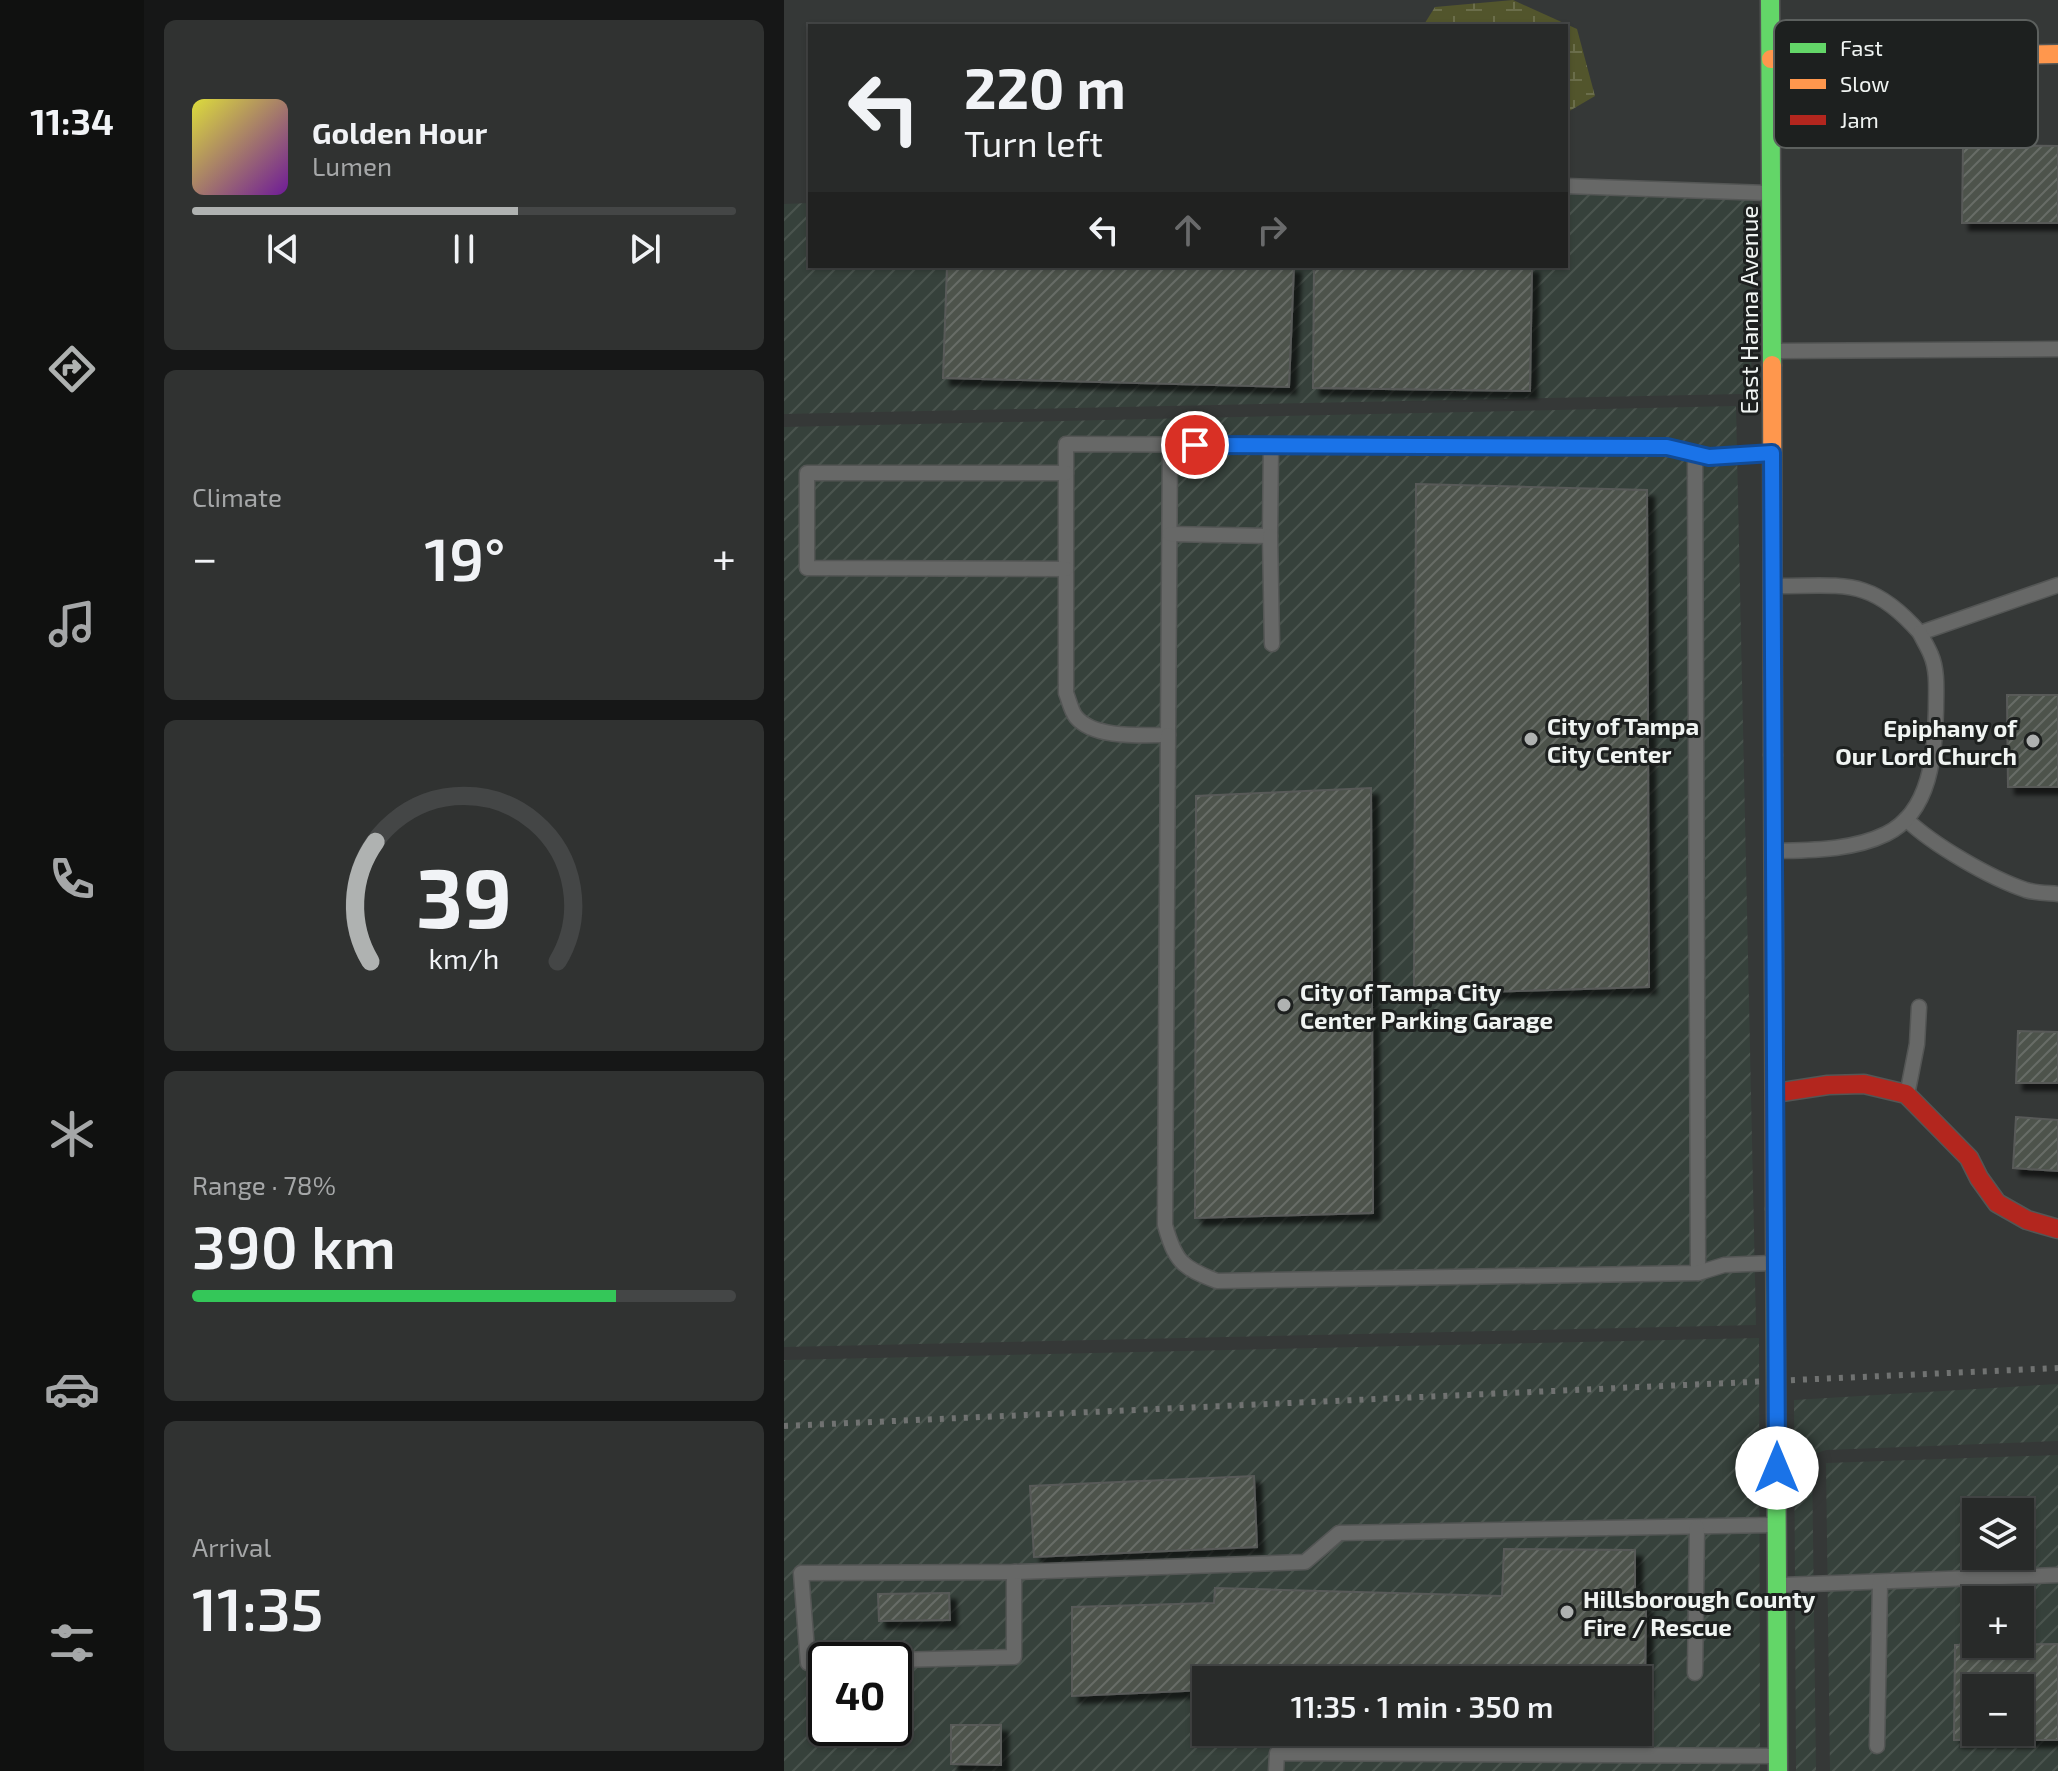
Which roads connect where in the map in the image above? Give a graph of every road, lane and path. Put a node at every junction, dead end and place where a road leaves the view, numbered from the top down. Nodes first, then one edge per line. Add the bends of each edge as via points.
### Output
1 (1770, 0) edge
2 (2038, 54) edge
3 (2058, 54) edge
4 (1771, 59) junction
5 (1774, 59) edge
6 (1568, 186) edge
7 (1771, 193) junction
8 (2058, 349) edge
9 (1772, 352) junction
10 (1170, 445) junction
11 (1271, 445) junction
12 (1772, 453) junction
13 (1695, 454) junction
14 (1066, 473) junction
15 (1170, 534) junction
16 (1270, 536) junction
17 (1066, 569) junction
18 (2058, 585) edge
19 (1773, 586) junction
20 (1920, 633) junction
21 (1272, 644) dead end
22 (1168, 735) junction
23 (1906, 819) junction
24 (1774, 851) junction
25 (2058, 894) edge
26 (1919, 1007) dead end
27 (1775, 1093) junction
28 (1906, 1094) junction
29 (2058, 1229) edge
30 (1776, 1263) junction
31 (1698, 1273) junction
32 (1777, 1525) junction
33 (1697, 1527) junction
34 (1014, 1572) junction
35 (2058, 1575) edge
36 (1880, 1583) junction
37 (1777, 1585) junction
38 (912, 1660) edge
39 (808, 1663) edge
40 (1695, 1673) dead end
41 (1877, 1746) dead end
42 (1610, 1754) junction
43 (1778, 1763) edge
44 (1276, 1771) edge
45 (1610, 1771) edge

1 - 4 street, East Hanna Avenue
2 - 3 street
4 - 5 street
4 - 7 street, East Hanna Avenue
6 - 7 lane
7 - 9 street, East Hanna Avenue
8 - 9 lane
9 - 12 street, East Hanna Avenue
10 - 11 lane
10 - 14 lane via 1066,444
10 - 15 lane
11 - 13 lane via 1667,447
11 - 16 lane
12 - 13 lane
12 - 19 street, East Hanna Avenue
13 - 31 lane
14 - 17 lane
14 - 17 lane via 807,473 807,568
15 - 16 lane
15 - 22 lane
16 - 21 lane
17 - 22 lane via 1066,693 1076,718 1129,736
18 - 20 lane
19 - 20 lane via 1836,584 1868,591 1900,611
19 - 24 street, East Hanna Avenue
20 - 23 lane via 1932,657 1936,686 1935,746 1929,778
22 - 31 lane via 1165,1225 1171,1249 1189,1270 1217,1281
23 - 24 lane via 1888,833 1857,844
23 - 25 lane via 1928,839 2013,884
24 - 27 street, East Hanna Avenue
26 - 28 lane
27 - 28 street via 1864,1084
27 - 30 street, East Hanna Avenue
28 - 29 street via 1969,1158 1997,1203
30 - 31 lane via 1724,1265
30 - 32 street, East Hanna Avenue
32 - 33 lane
32 - 37 street, East Hanna Avenue
33 - 34 lane via 1339,1533 1305,1562
33 - 40 lane
34 - 38 lane via 1014,1657
34 - 39 lane via 801,1573
35 - 36 lane
36 - 37 lane
36 - 41 lane
37 - 43 street, East Hanna Avenue
42 - 43 lane
42 - 44 lane via 1277,1753
42 - 45 lane

